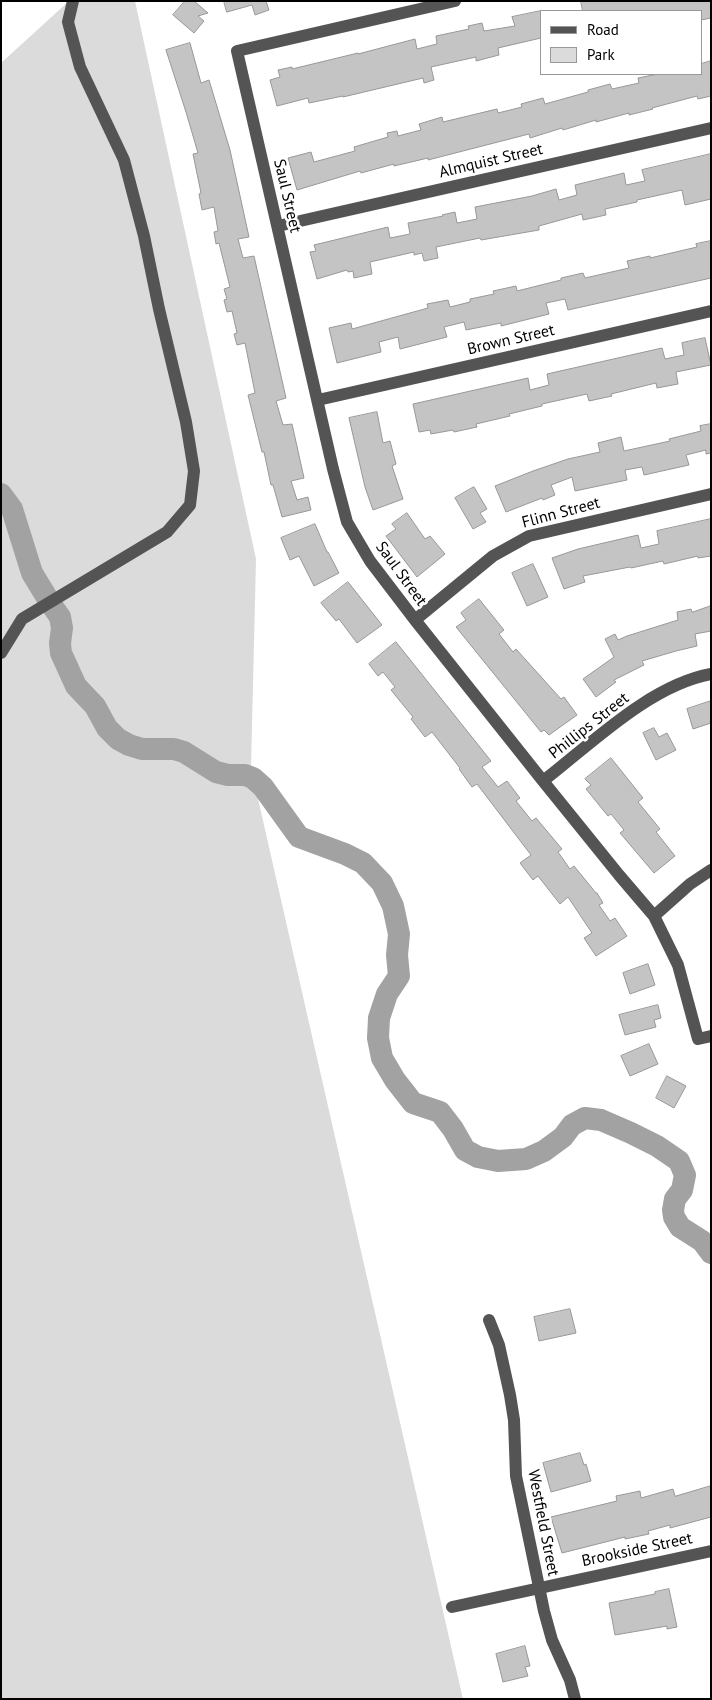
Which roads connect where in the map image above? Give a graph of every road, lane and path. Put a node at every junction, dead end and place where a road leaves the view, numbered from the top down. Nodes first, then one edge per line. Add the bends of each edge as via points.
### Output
1 (73, 1) edge
2 (455, 1) edge
3 (711, 128) edge
4 (278, 226) junction
5 (711, 311) edge
6 (318, 400) junction
7 (711, 494) edge
8 (415, 620) junction
9 (1, 653) edge
10 (711, 674) edge
11 (543, 782) junction
12 (711, 870) edge
13 (654, 916) junction
14 (711, 1036) edge
15 (488, 1320) dead end
16 (711, 1550) edge
17 (539, 1588) junction
18 (452, 1607) dead end
19 (575, 1699) edge

1 - 9 street via 68,22 80,67 124,160 144,236 194,471 190,505 167,532 22,619
2 - 4 street, Saul Street via 237,52
3 - 4 street, Almquist Street
4 - 6 street, Saul Street
5 - 6 street, Brown Street
6 - 8 street, Saul Street via 347,522 370,561
7 - 8 street, Flinn Street via 529,536 493,556
8 - 11 street, Saul Street
10 - 11 street, Phillips Street via 667,690 620,718
11 - 13 street, Saul Street
12 - 13 street
13 - 14 street, Saul Street via 678,965 698,1039
15 - 17 street, Westfield Street via 499,1345 510,1395 516,1476
16 - 17 street, Brookside Street
17 - 18 street, Brookside Street
17 - 19 street, Westfield Street via 552,1640

